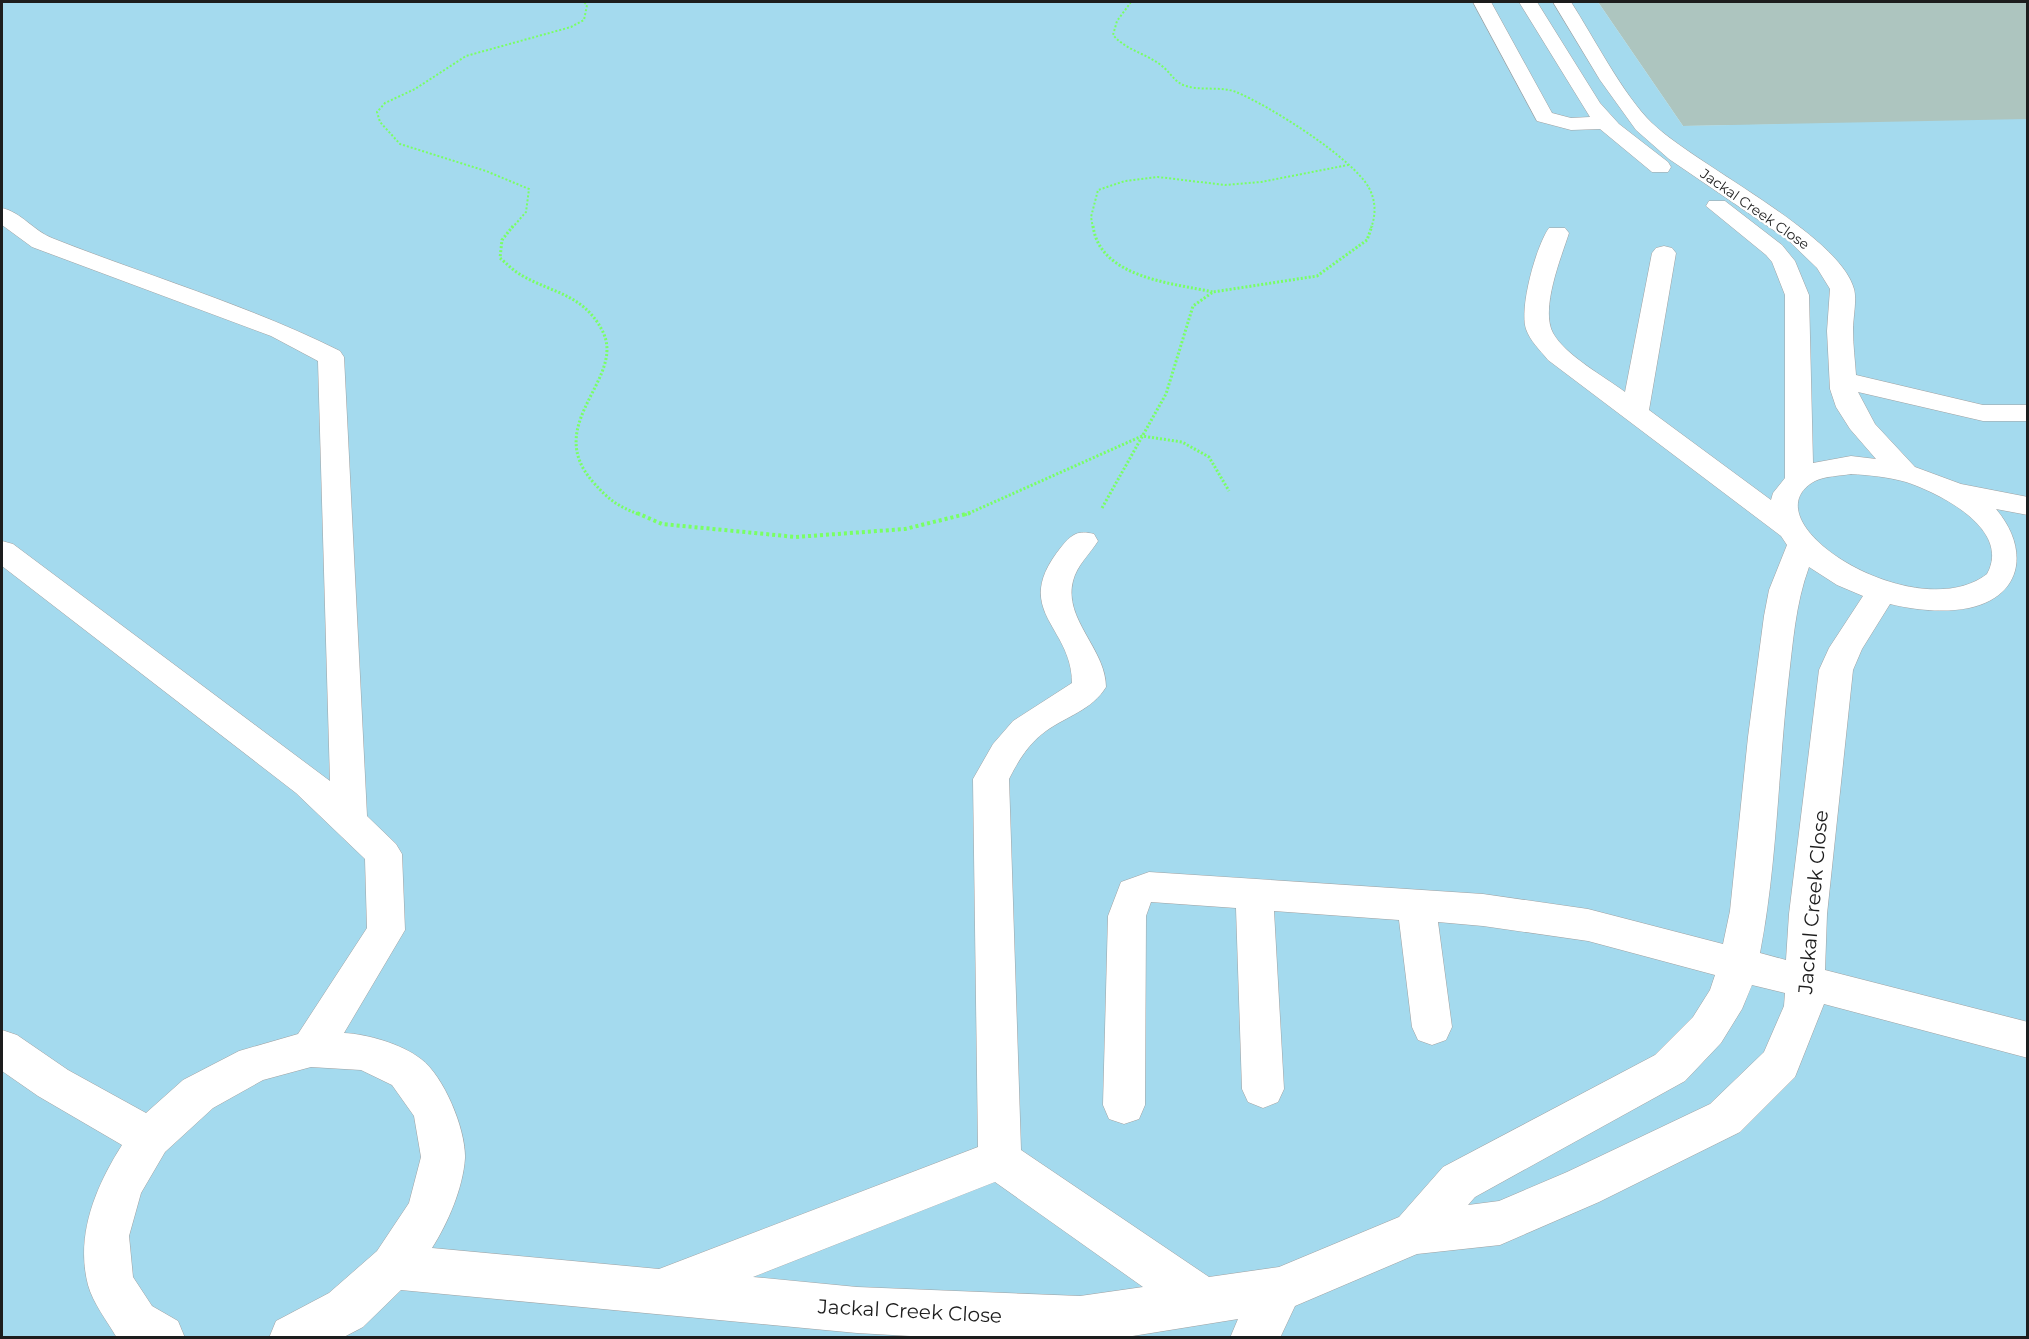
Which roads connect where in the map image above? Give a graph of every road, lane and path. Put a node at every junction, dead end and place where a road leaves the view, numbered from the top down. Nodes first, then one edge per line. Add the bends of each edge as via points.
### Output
1 (584, 2) edge
2 (1131, 2) edge
3 (1482, 2) edge
4 (1528, 2) edge
5 (1562, 2) edge
6 (1606, 122) junction
7 (1349, 165) junction
8 (2, 215) edge
9 (1557, 233) dead end
10 (1664, 253) dead end
11 (1213, 292) junction
12 (1842, 380) junction
13 (2028, 413) edge
14 (1635, 414) junction
15 (1142, 436) junction
16 (1904, 472) junction
17 (1799, 479) junction
18 (1229, 491) dead end
19 (1955, 492) junction
20 (2028, 506) edge
21 (1796, 537) junction
22 (1083, 541) joint
23 (2016, 544) edge
24 (2, 551) edge
25 (1881, 590) junction
26 (349, 822) junction
27 (1254, 894) junction
28 (1416, 905) junction
29 (1739, 963) junction
30 (1805, 982) junction
31 (1432, 1027) dead end
32 (2028, 1040) edge
33 (2, 1048) edge
34 (311, 1049) junction
35 (1263, 1089) dead end
36 (1124, 1106) dead end
37 (150, 1138) junction
38 (1000, 1161) junction
39 (1415, 1232) junction
40 (393, 1268) junction
41 (1279, 1290) junction
42 (658, 1292) junction
43 (1203, 1301) junction
44 (160, 1338) edge
45 (293, 1338) edge
46 (1254, 1338) edge

1 - 15 path via 584,20 567,31 473,53 414,90 384,102 377,112 380,122 400,144 529,189 530,202 524,218 502,240 500,258 521,275 576,299 603,331 607,364 576,430 579,466 612,503 662,524 692,529 796,537 905,529 969,514
2 - 7 path via 1117,21 1113,35 1123,47 1149,57 1186,86 1233,91 1262,105
3 - 6 street via 1544,117 1571,124
4 - 6 street, Jackal Creek Close via 1592,106
5 - 12 street, Jackal Creek Close via 1643,126 1677,154 1796,235 1827,264 1842,289
6 - 17 street, Jackal Creek Close via 1641,154 1761,239 1783,261 1799,308
7 - 11 path via 1369,188 1376,214 1367,240 1317,276
7 - 11 path via 1252,183 1225,185 1158,177 1125,181 1098,190 1092,204 1101,254 1142,275
8 - 26 street via 40,242 280,331 331,357
9 - 14 street via 1537,306 1537,323 1543,338 1557,354
10 - 14 street
11 - 15 path via 1193,306 1166,394
12 - 13 street via 1983,413
12 - 16 street, Jackal Creek Close via 1850,407 1864,429
14 - 21 street
15 - 18 path via 1182,442 1209,457
15 - 22 path
16 - 17 street, Jackal Creek Close via 1851,465 1820,470
16 - 19 street, Jackal Creek Close
17 - 21 street, Jackal Creek Close via 1787,494 1784,508
19 - 20 street
19 - 23 street, Jackal Creek Close
21 - 25 street, Jackal Creek Close via 1818,559 1847,577
21 - 29 street, Jackal Creek Close via 1780,616 1749,911
22 - 38 street via 1063,563 1054,586 1060,616 1090,671 1089,687 1077,700 1039,719 1006,748 991,779
23 - 25 street, Jackal Creek Close via 2001,579 1973,596 1945,600
24 - 26 street via 309,783
25 - 30 street, Jackal Creek Close via 1872,611 1843,648 1836,670 1808,914
26 - 34 street via 383,854 386,930
27 - 28 street
27 - 35 street
27 - 36 street via 1149,887 1134,893 1127,916
28 - 29 street via 1588,925
28 - 31 street
29 - 30 street
29 - 39 street, Jackal Creek Close via 1728,998 1707,1030 1670,1068 1459,1182
30 - 32 street
30 - 39 street, Jackal Creek Close via 1804,1006 1780,1064 1725,1118 1500,1224
33 - 37 street via 52,1083
34 - 37 street via 254,1064 198,1094
34 - 40 street via 365,1052 407,1072 434,1109 443,1157 429,1212
37 - 44 street via 121,1186 106,1236 111,1284 135,1323
38 - 42 street
38 - 43 street
39 - 41 street, Jackal Creek Close
40 - 42 street, Jackal Creek Close
40 - 45 street via 346,1310
41 - 43 street, Jackal Creek Close
41 - 46 street
42 - 43 street, Jackal Creek Close via 857,1310 1080,1320

